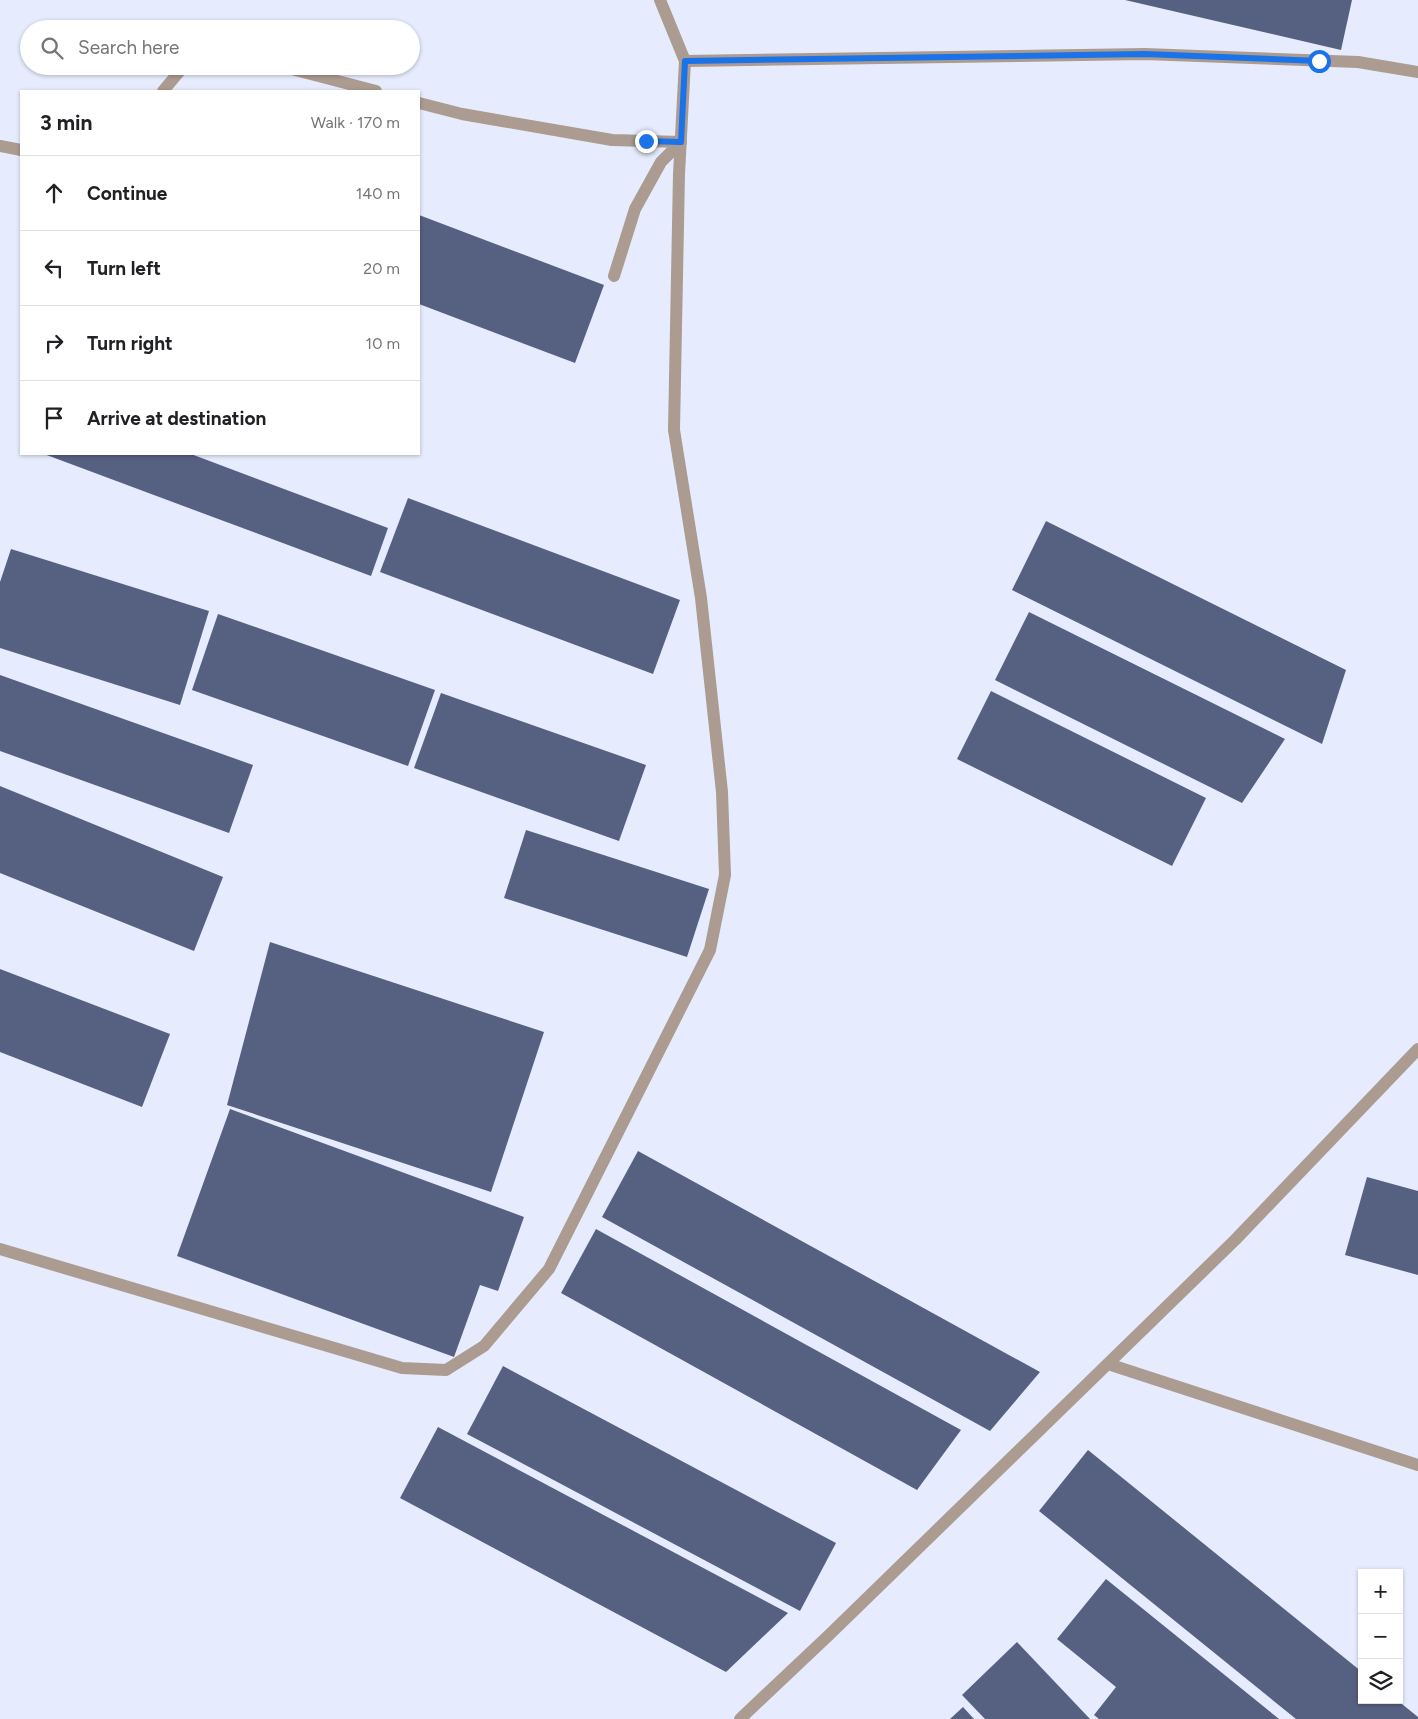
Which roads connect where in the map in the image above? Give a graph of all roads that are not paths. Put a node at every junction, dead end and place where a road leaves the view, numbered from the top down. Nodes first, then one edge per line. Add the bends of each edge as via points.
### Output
1 (660, 0) edge
2 (685, 61) junction
3 (1418, 72) edge
4 (176, 75) edge
5 (315, 75) edge
6 (164, 90) edge
7 (372, 90) edge
8 (420, 102) edge
9 (681, 142) junction
10 (0, 146) edge
11 (20, 150) edge
12 (614, 276) dead end
13 (1418, 1049) edge
14 (0, 1249) edge
15 (1108, 1364) junction
16 (1418, 1465) edge
17 (740, 1719) edge

1 - 2 street
2 - 3 street via 1145,54 1358,62
2 - 9 street
4 - 6 street
5 - 7 street
8 - 9 street via 462,114 612,140
9 - 12 street via 661,162 635,209
9 - 14 street via 674,430 701,598 722,792 725,875 710,950 549,1269 484,1346 446,1370 402,1368
10 - 11 street
13 - 15 street via 1236,1240
15 - 16 street
15 - 17 street

